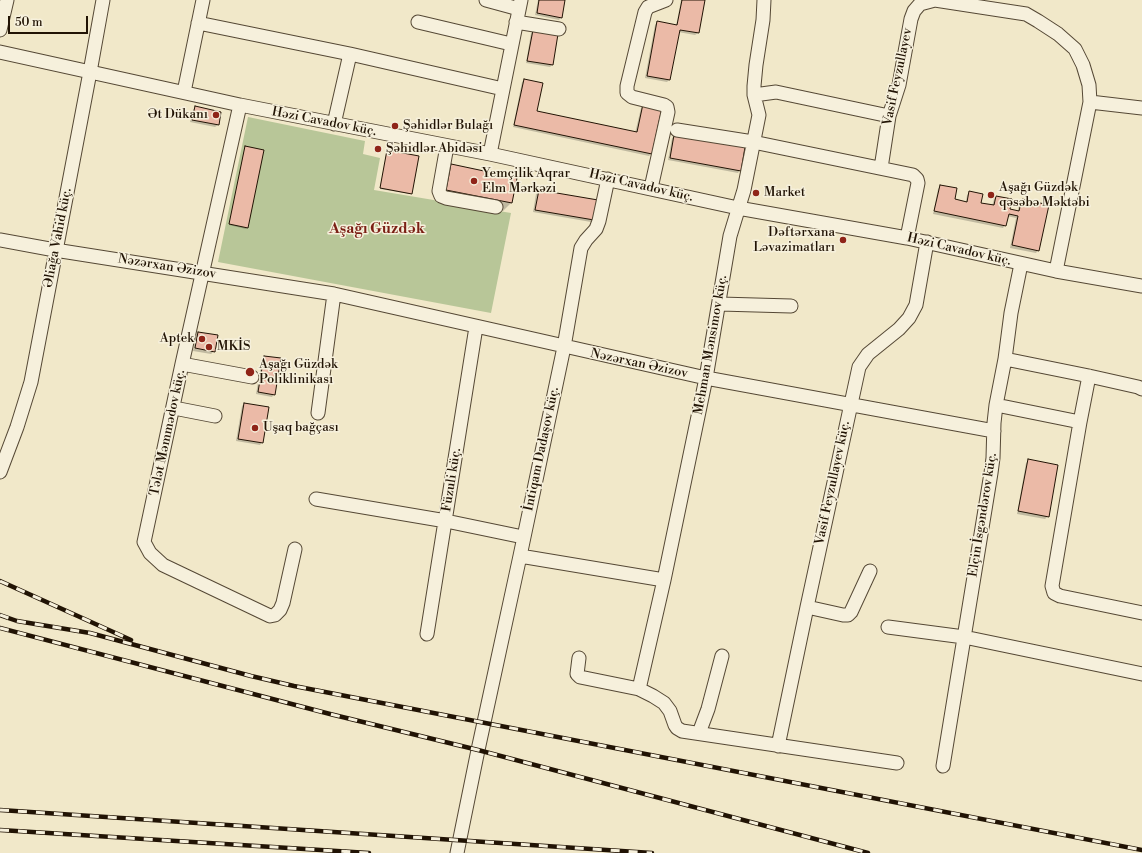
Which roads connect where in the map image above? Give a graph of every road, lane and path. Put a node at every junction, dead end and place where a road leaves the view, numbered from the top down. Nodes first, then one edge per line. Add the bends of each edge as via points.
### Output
1 (7, 0) edge
2 (102, 0) edge
3 (203, 0) edge
4 (486, 0) edge
5 (764, 0) edge
6 (935, 0) edge
7 (659, 1) edge
8 (520, 4) edge
9 (418, 22) dead end
10 (516, 22) junction
11 (198, 23) junction
12 (559, 29) dead end
13 (0, 30) edge
14 (511, 44) junction
15 (0, 52) edge
16 (350, 54) junction
17 (90, 72) junction
18 (503, 89) junction
19 (184, 92) junction
20 (754, 95) junction
21 (1090, 102) junction
22 (240, 105) junction
23 (1142, 108) edge
24 (889, 116) junction
25 (334, 124) junction
26 (677, 130) dead end
27 (753, 142) junction
28 (448, 146) junction
29 (490, 154) junction
30 (882, 168) junction
31 (608, 179) junction
32 (651, 188) junction
33 (496, 206) dead end
34 (738, 208) junction
35 (906, 238) junction
36 (0, 240) edge
37 (926, 242) junction
38 (55, 250) junction
39 (1021, 264) junction
40 (1056, 271) junction
41 (203, 273) junction
42 (1142, 286) edge
43 (334, 294) junction
44 (720, 304) junction
45 (791, 306) dead end
46 (476, 327) junction
47 (564, 347) junction
48 (1005, 359) junction
49 (182, 364) junction
50 (1089, 376) junction
51 (252, 377) dead end
52 (706, 378) junction
53 (1142, 389) edge
54 (850, 405) junction
55 (996, 405) junction
56 (174, 408) junction
57 (318, 413) dead end
58 (215, 416) dead end
59 (1080, 422) junction
60 (994, 431) junction
61 (0, 472) edge
62 (316, 499) dead end
63 (446, 521) junction
64 (523, 537) junction
65 (295, 549) dead end
66 (520, 556) junction
67 (870, 571) dead end
68 (664, 580) junction
69 (807, 607) junction
70 (1142, 613) edge
71 (888, 627) dead end
72 (427, 634) dead end
73 (964, 637) junction
74 (722, 656) dead end
75 (579, 658) dead end
76 (1142, 674) edge
77 (639, 689) junction
78 (699, 733) junction
79 (778, 746) junction
80 (897, 763) dead end
81 (943, 766) dead end
82 (457, 853) edge

1 - 13 street
2 - 17 street, Əliağa Vahid küç.
3 - 11 street
4 - 8 street
5 - 20 street, Mehman Mənsimov küç. via 764,20 756,64
6 - 21 street via 1026,14 1058,34 1075,49 1083,65 1089,85
6 - 24 street, Vasif Feyzullayev via 920,4 914,11 899,85
7 - 32 street via 648,7 646,12 627,86 627,93 632,97 667,107
8 - 10 street
9 - 14 street
10 - 12 street
10 - 14 street
11 - 16 street
11 - 19 street
14 - 18 street
15 - 17 street, Həzi Cavadov küç.
16 - 18 street
16 - 25 street
17 - 19 street, Həzi Cavadov küç.
17 - 38 street, Əliağa Vahid küç.
18 - 29 street
19 - 22 street, Həzi Cavadov küç.
20 - 24 street via 776,92
20 - 27 street, Mehman Mənsimov küç. via 759,115
21 - 23 street
21 - 40 street
22 - 25 street, Həzi Cavadov küç.
22 - 41 street, Tələt Məmmədov küç.
24 - 30 street, Vasif Feyzullayev
25 - 28 street, Həzi Cavadov küç.
26 - 27 street
27 - 30 street
27 - 34 street, Mehman Mənsimov küç.
28 - 29 street, Həzi Cavadov küç.
28 - 33 street via 439,191 441,196
29 - 31 street, Həzi Cavadov küç.
30 - 35 street via 907,173 917,179
31 - 32 street, Həzi Cavadov küç.
31 - 47 street, İntiqam Dadaşov küç. via 596,229 581,248
32 - 34 street, Həzi Cavadov küç.
34 - 35 street, Həzi Cavadov küç.
34 - 44 street, Mehman Mənsimov küç. via 730,236
35 - 37 street, Həzi Cavadov küç.
36 - 38 street, Nəzərxan Əzizov
37 - 39 street, Həzi Cavadov küç.
37 - 54 street, Vasif Feyzullayev küç. via 916,305 899,329 868,354 859,367
38 - 41 street, Nəzərxan Əzizov
38 - 61 street, Əliağa Vahid küç. via 31,382
39 - 40 street, Həzi Cavadov küç.
39 - 48 street, Elçin İsgəndərov küç.
40 - 42 street, Həzi Cavadov küç.
41 - 43 street, Nəzərxan Əzizov
41 - 49 street, Tələt Məmmədov küç.
43 - 46 street, Nəzərxan Əzizov
43 - 57 street
44 - 45 street
44 - 52 street, Mehman Mənsimov küç.
46 - 47 street, Nəzərxan Əzizov
46 - 63 street, Füzuli küç.
47 - 52 street, Nəzərxan Əzizov
47 - 64 street, İntiqam Dadaşov küç.
48 - 50 street
48 - 55 street, Elçin İsgəndərov küç.
49 - 51 street
49 - 56 street, Tələt Məmmədov küç.
50 - 53 street
50 - 59 street
52 - 54 street, Nəzərxan Əzizov
52 - 68 street, Mehman Mənsimov küç.
54 - 60 street, Nəzərxan Əzizov
54 - 69 street, Vasif Feyzullayev küç.
55 - 59 street
55 - 60 street, Elçin İsgəndərov küç.
56 - 58 street
56 - 65 street, Tələt Məmmədov küç. via 144,542 150,553 163,565 270,616 280,610 283,603
59 - 70 street via 1052,586 1054,593
60 - 73 street, Elçin İsgəndərov küç. via 994,458
62 - 63 street
63 - 64 street
63 - 72 street, Füzuli küç.
64 - 66 street, İntiqam Dadaşov küç.
66 - 68 street
66 - 82 street, İntiqam Dadaşov küç.
67 - 69 street via 848,615
68 - 77 street, Mehman Mənsimov küç.
69 - 79 street, Vasif Feyzullayev küç.
71 - 73 street
73 - 76 street
73 - 81 street, Elçin İsgəndərov küç.
74 - 78 street
75 - 77 street via 577,674 580,677
77 - 78 street via 664,703 677,728
78 - 79 street
79 - 80 street

